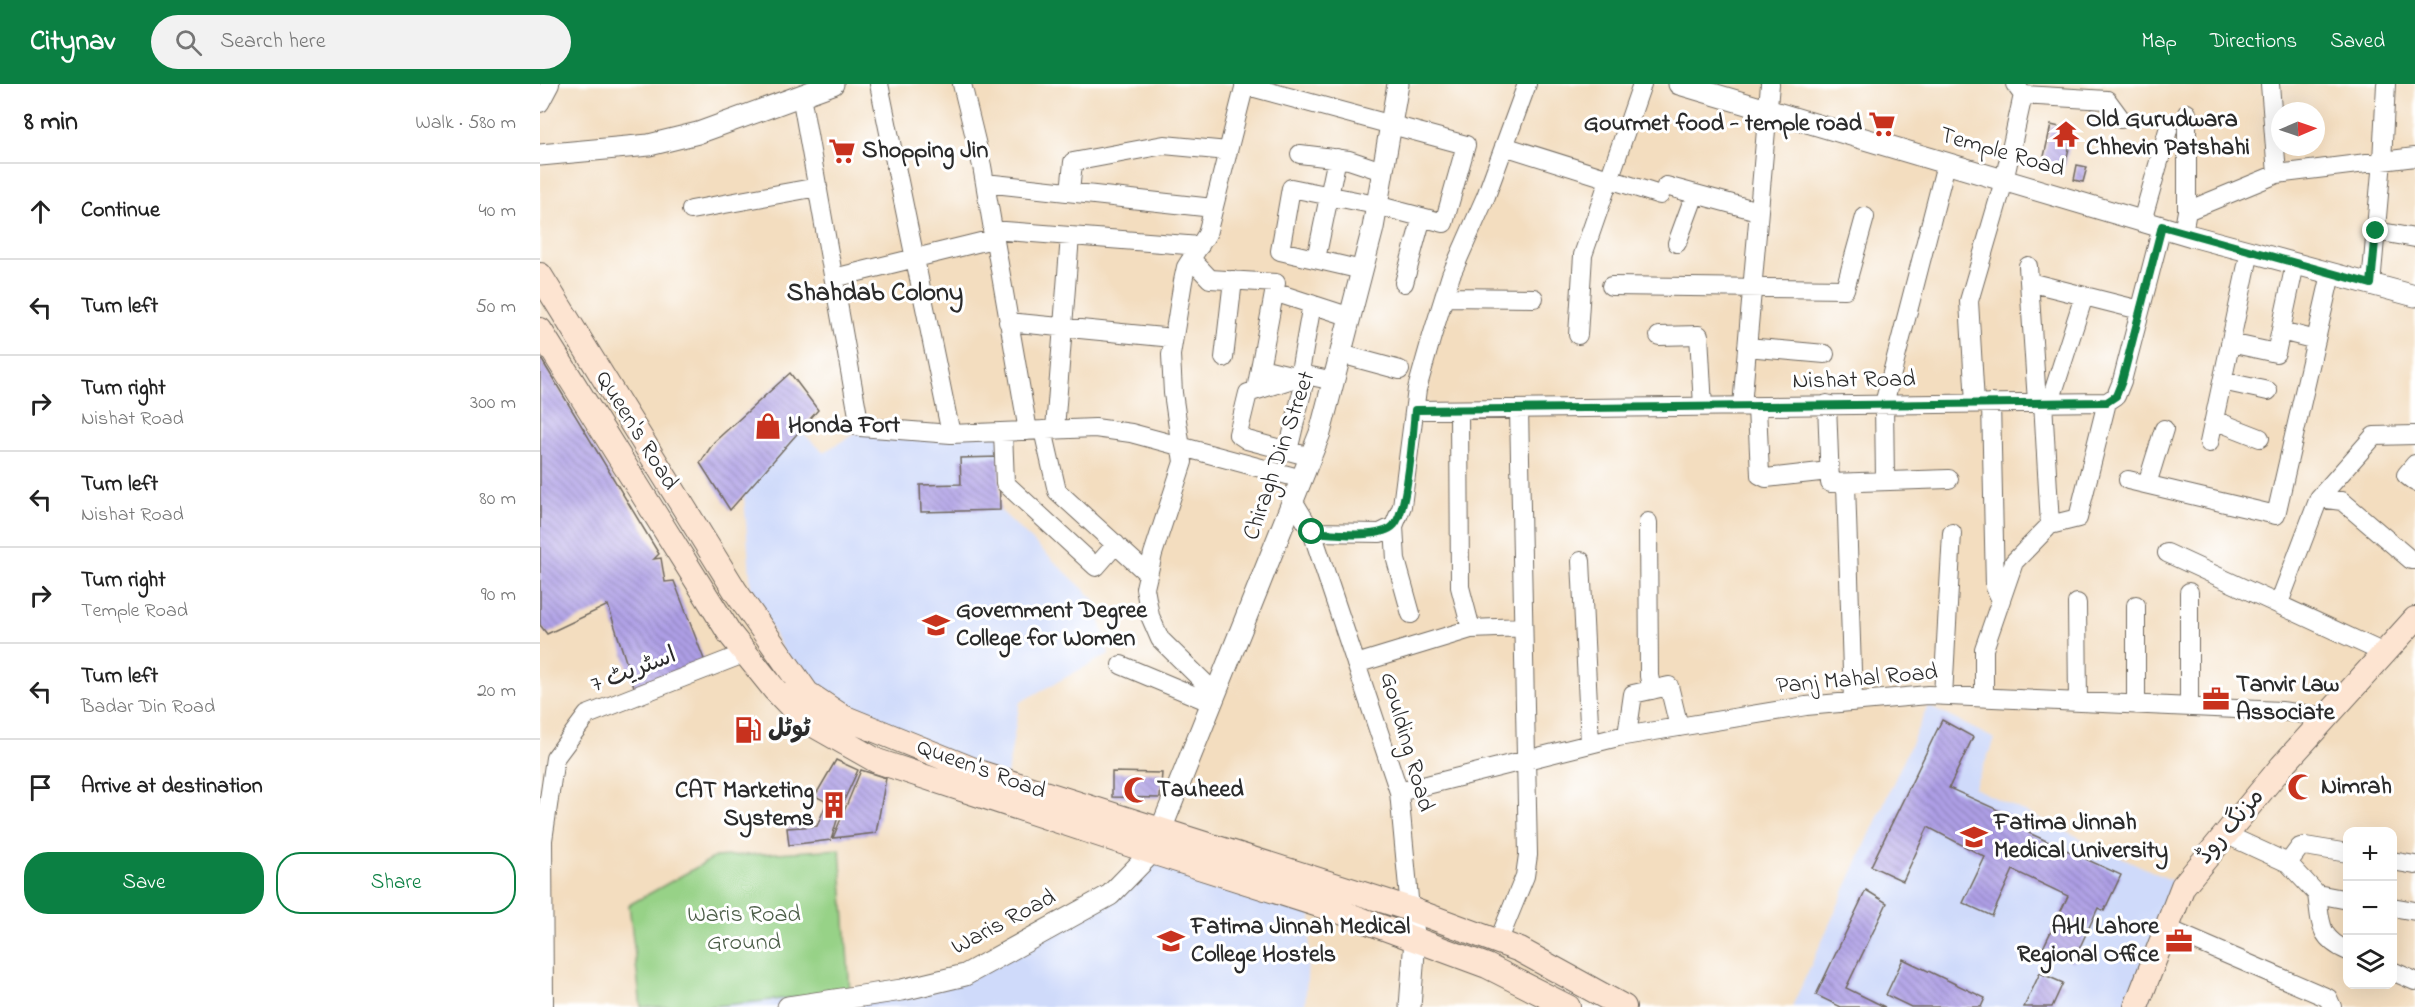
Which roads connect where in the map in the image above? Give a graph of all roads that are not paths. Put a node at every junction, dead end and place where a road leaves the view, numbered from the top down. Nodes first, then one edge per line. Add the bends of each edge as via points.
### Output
1 (550, 84) edge
2 (833, 84) edge
3 (879, 84) edge
4 (963, 84) edge
5 (1398, 84) edge
6 (1527, 84) edge
7 (1642, 84) edge
8 (1679, 84) edge
9 (1770, 84) edge
10 (2270, 84) edge
11 (2386, 84) edge
12 (1244, 85) edge
13 (2019, 90) edge
14 (2104, 92) edge
15 (801, 95) junction
16 (540, 103) edge
17 (1766, 111) junction
18 (2187, 113) dead end
19 (2121, 119) dead end
20 (1391, 123) junction
21 (2168, 130) dead end
22 (1504, 146) junction
23 (1228, 151) junction
24 (1300, 154) dead end
25 (540, 155) edge
26 (2415, 157) edge
27 (1337, 158) junction
28 (2382, 161) junction
29 (1946, 164) junction
30 (1383, 171) junction
31 (2277, 174) junction
32 (1610, 179) junction
33 (2004, 181) junction
34 (985, 183) junction
35 (818, 187) junction
36 (1070, 192) junction
37 (1695, 194) junction
38 (1329, 196) junction
39 (1376, 205) junction
40 (1213, 208) junction
41 (692, 210) dead end
42 (1758, 211) junction
43 (2187, 212) junction
44 (1422, 217) junction
45 (1865, 217) dead end
46 (2152, 224) junction
47 (2376, 231) junction
48 (2182, 233) junction
49 (993, 234) junction
50 (1070, 236) junction
51 (2415, 238) edge
52 (1677, 243) dead end
53 (2250, 252) junction
54 (1196, 253) junction
55 (915, 258) junction
56 (1316, 259) junction
57 (2295, 264) junction
58 (1362, 270) junction
59 (540, 274) edge
60 (2331, 274) junction
61 (834, 278) junction
62 (1233, 280) junction
63 (1404, 283) dead end
64 (2371, 284) junction
65 (1611, 286) dead end
66 (1752, 289) junction
67 (1274, 292) junction
68 (2084, 296) junction
69 (1444, 297) junction
70 (2415, 297) edge
71 (1534, 298) dead end
72 (1312, 304) junction
73 (2140, 310) junction
74 (1351, 317) junction
75 (1008, 322) junction
76 (1063, 328) junction
77 (540, 330) edge
78 (2281, 332) junction
79 (1578, 335) dead end
80 (1659, 336) dead end
81 (1173, 338) junction
82 (2316, 340) junction
83 (2230, 343) junction
84 (1747, 347) junction
85 (1341, 354) junction
86 (1825, 354) dead end
87 (1224, 358) dead end
88 (1261, 368) junction
89 (1400, 370) dead end
90 (1302, 376) junction
91 (1334, 381) junction
92 (2222, 381) junction
93 (1256, 390) junction
94 (2268, 391) dead end
95 (2044, 402) junction
96 (2107, 402) junction
97 (1983, 403) junction
98 (1827, 404) junction
99 (1884, 404) junction
100 (1703, 407) junction
101 (1749, 407) junction
102 (1519, 409) junction
103 (1415, 410) junction
104 (1459, 410) junction
105 (2214, 420) junction
106 (2164, 429) dead end
107 (1042, 430) junction
108 (1003, 432) junction
109 (951, 434) junction
110 (2415, 435) edge
111 (2260, 438) dead end
112 (2209, 443) dead end
113 (1183, 447) junction
114 (1288, 451) junction
115 (1311, 457) junction
116 (2415, 464) edge
117 (1829, 471) junction
118 (1302, 479) junction
119 (1949, 479) dead end
120 (2128, 480) dead end
121 (1886, 481) junction
122 (2415, 482) edge
123 (1846, 484) junction
124 (2147, 484) junction
125 (2319, 498) junction
126 (1294, 502) junction
127 (1648, 522) dead end
128 (2050, 525) junction
129 (1394, 526) junction
130 (1312, 532) junction
131 (1952, 533) dead end
132 (1116, 544) junction
133 (2167, 553) dead end
134 (2415, 560) edge
135 (1581, 561) dead end
136 (1148, 574) junction
137 (2189, 592) dead end
138 (2000, 599) junction
139 (2077, 603) dead end
140 (2279, 603) junction
141 (2136, 605) dead end
142 (1411, 614) dead end
143 (2414, 621) edge
144 (1523, 627) junction
145 (1472, 629) junction
146 (746, 653) junction
147 (2384, 653) junction
148 (1356, 663) junction
149 (1121, 665) dead end
150 (1652, 690) junction
151 (1943, 696) junction
152 (1984, 698) junction
153 (1214, 699) junction
154 (1853, 702) junction
155 (2078, 702) junction
156 (2136, 705) junction
157 (2189, 707) junction
158 (2327, 717) junction
159 (1679, 727) junction
160 (1627, 735) junction
161 (1590, 744) junction
162 (1525, 760) junction
163 (1399, 792) junction
164 (1160, 830) junction
165 (2225, 834) junction
166 (1152, 852) junction
167 (2343, 852) edge
168 (2397, 862) edge
169 (2288, 863) junction
170 (2415, 865) edge
171 (2317, 894) junction
172 (2343, 899) edge
173 (2397, 908) edge
174 (1410, 909) junction
175 (2415, 911) edge
176 (2166, 928) junction
177 (1415, 939) junction
178 (1498, 942) junction
179 (2343, 948) edge
180 (2397, 973) edge
181 (2415, 981) edge
182 (544, 1007) edge
183 (788, 1007) edge
184 (1410, 1007) edge
185 (1568, 1007) edge
186 (1624, 1007) edge
187 (2136, 1007) edge
188 (2331, 1007) edge

1 - 16 street
2 - 15 street
3 - 55 street
4 - 34 street
5 - 20 street, Chiragh Din Street
6 - 22 street
7 - 32 street
8 - 17 street, Temple Road
9 - 17 street
10 - 31 street
11 - 28 street
12 - 20 street
12 - 23 street
13 - 14 street
13 - 33 street
14 - 19 street
15 - 25 street via 739,120 649,145
15 - 35 street
17 - 29 street, Temple Road
17 - 42 street
18 - 43 street
20 - 30 street, Chiragh Din Street
20 - 44 street via 1466,145 1444,223
21 - 46 street
22 - 32 street
22 - 69 street
23 - 36 street via 1164,145 1073,162
23 - 40 street
24 - 27 street
26 - 28 street
27 - 30 street
27 - 38 street
28 - 31 street
28 - 47 street
29 - 33 street, Temple Road
29 - 99 street
30 - 39 street, Chiragh Din Street
31 - 43 street
32 - 37 street
32 - 79 street via 1583,255
33 - 46 street, Temple Road
33 - 97 street via 1969,301
34 - 36 street
34 - 49 street
35 - 41 street
35 - 61 street
36 - 40 street
37 - 42 street
37 - 52 street
38 - 39 street
38 - 56 street
38 - 56 street via 1291,188 1280,251
39 - 44 street
39 - 58 street, Chiragh Din Street
40 - 54 street via 1207,234
42 - 66 street
43 - 48 street
44 - 63 street
45 - 66 street via 1845,290
46 - 48 street, Temple Road
46 - 73 street
47 - 51 street
47 - 64 street
48 - 53 street, Temple Road
49 - 50 street
49 - 55 street
49 - 75 street
50 - 54 street
50 - 76 street
53 - 57 street, Temple Road
53 - 83 street
54 - 62 street via 1210,279
54 - 81 street via 1182,281
55 - 61 street
55 - 109 street
56 - 58 street
57 - 60 street, Temple Road
57 - 78 street
58 - 74 street, Chiragh Din Street
59 - 164 main road, Queen's Road via 729,580 807,693 843,717 984,774
60 - 64 street, Temple Road
60 - 82 street
61 - 109 street via 860,427
62 - 67 street via 1276,283
62 - 87 street
64 - 70 street, Temple Road
65 - 66 street
66 - 84 street
67 - 72 street
67 - 88 street
68 - 73 street
68 - 95 street
68 - 95 street via 2028,274
69 - 71 street
69 - 103 street
72 - 74 street
72 - 90 street
73 - 96 street via 2122,381 2116,396
74 - 85 street, Chiragh Din Street
75 - 76 street
75 - 107 street
76 - 81 street
76 - 107 street
77 - 146 main road, Queen's Road via 730,634
78 - 82 street
78 - 83 street via 2276,353
80 - 100 street via 1699,335
81 - 113 street via 1173,393
82 - 124 street via 2276,515
83 - 92 street
84 - 86 street
84 - 101 street
85 - 89 street
85 - 91 street, Chiragh Din Street
88 - 90 street
88 - 93 street
90 - 91 street
90 - 93 street
90 - 114 street
91 - 115 street, Chiragh Din Street
92 - 94 street
92 - 105 street
93 - 114 street via 1248,393 1238,434 1247,441
95 - 96 street, Nishat Road
95 - 97 street, Nishat Road
95 - 128 street
96 - 128 street via 2078,518
97 - 99 street, Nishat Road
97 - 138 street via 1995,587
98 - 99 street, Nishat Road
98 - 101 street, Nishat Road
98 - 117 street
99 - 121 street
100 - 101 street, Nishat Road
100 - 102 street, Nishat Road
101 - 117 street via 1760,475 1766,478
102 - 104 street, Nishat Road
102 - 144 street
103 - 104 street, Nishat Road
103 - 129 street via 1402,506
104 - 145 street via 1460,587
105 - 111 street
105 - 112 street
106 - 124 street
107 - 108 street
107 - 113 street via 1095,428
107 - 132 street via 1057,491
108 - 109 street
108 - 132 street via 1005,483 1096,567
110 - 125 street via 2374,436
113 - 118 street
113 - 136 street via 1179,482
114 - 115 street
115 - 118 street, Chiragh Din Street
116 - 122 street via 2406,475
117 - 123 street via 1830,483
118 - 126 street, Chiragh Din Street
119 - 121 street
120 - 124 street
121 - 123 street
123 - 154 street
125 - 134 street via 2342,501
125 - 140 street
126 - 130 street, Goulding Road
126 - 153 street, Chiragh Din Street
127 - 150 street via 1648,676
128 - 138 street via 2014,562
129 - 130 street via 1380,533
129 - 142 street via 1396,560
130 - 148 street, Goulding Road
131 - 151 street
132 - 136 street
133 - 140 street
135 - 161 street
136 - 153 street via 1145,588 1150,616 1160,639
137 - 157 street
138 - 152 street via 1984,649
139 - 155 street
140 - 147 street
141 - 156 street
143 - 147 main road, مزنگ روڈ
144 - 145 street
144 - 162 street
145 - 148 street
146 - 166 main road, Queen's Road via 803,719 877,761
146 - 182 street, اسٹریٹ 7 via 587,715 555,758 543,840
147 - 158 main road, مزنگ روڈ
148 - 163 street, Goulding Road
149 - 153 street
150 - 159 street via 1669,686
150 - 160 street via 1633,694
151 - 152 street, Panj Mahal Road
151 - 154 street, Panj Mahal Road
152 - 155 street, Panj Mahal Road
153 - 164 street, Chiragh Din Street
154 - 159 street, Panj Mahal Road
155 - 156 street, Panj Mahal Road
156 - 157 street, Panj Mahal Road
157 - 158 street, Panj Mahal Road
158 - 165 main road, مزنگ روڈ
159 - 160 street, Panj Mahal Road
160 - 161 street, Panj Mahal Road
161 - 162 street, Panj Mahal Road
162 - 163 street, Panj Mahal Road
162 - 178 street via 1525,876
163 - 174 street, Goulding Road
164 - 166 street, Chiragh Din Street
164 - 174 main road, Queen's Road
165 - 169 street
165 - 176 main road, مزنگ روڈ via 2183,886
166 - 177 main road, Queen's Road
166 - 183 street, Waris Road via 1110,896 965,975 902,990
167 - 169 street via 2305,846
168 - 170 street
169 - 171 street
171 - 172 street
171 - 179 street via 2322,932
173 - 175 street
174 - 177 street, Goulding Road
174 - 178 main road, Queen's Road
176 - 187 main road, مزنگ روڈ
176 - 188 street via 2328,998
177 - 184 street, Goulding Road
177 - 185 main road, Queen's Road via 1487,966
178 - 186 main road, Queen's Road
180 - 181 street

